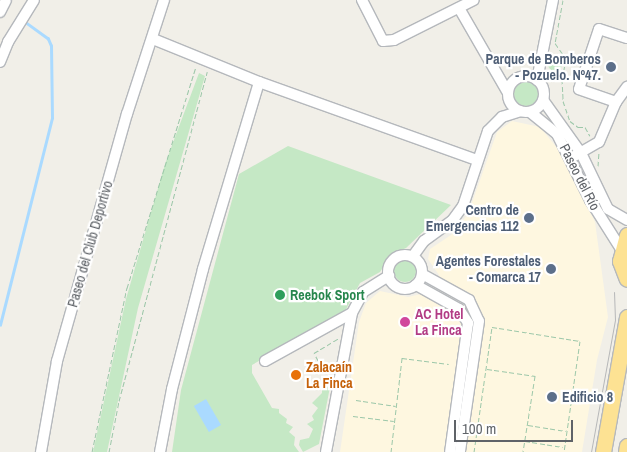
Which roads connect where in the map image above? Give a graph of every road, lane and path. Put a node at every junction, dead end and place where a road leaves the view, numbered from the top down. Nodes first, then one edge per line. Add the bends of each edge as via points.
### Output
1 (6, 0) edge
2 (34, 0) edge
3 (164, 0) edge
4 (362, 0) edge
5 (474, 0) edge
6 (553, 0) edge
7 (563, 0) edge
8 (459, 8) junction
9 (0, 12) edge
10 (627, 38) edge
11 (153, 39) junction
12 (541, 50) junction
13 (199, 58) junction
14 (0, 62) edge
15 (210, 62) junction
16 (491, 65) junction
17 (517, 78) junction
18 (538, 80) junction
19 (259, 82) junction
20 (627, 87) edge
21 (508, 95) junction
22 (543, 100) junction
23 (616, 102) junction
24 (525, 112) junction
25 (502, 117) junction
26 (594, 144) junction
27 (576, 155) junction
28 (472, 160) junction
29 (597, 173) dead end
30 (627, 220) edge
31 (627, 235) edge
32 (621, 249) junction
33 (413, 256) junction
34 (422, 274) junction
35 (389, 276) junction
36 (627, 279) edge
37 (416, 285) junction
38 (352, 313) junction
39 (627, 317) edge
40 (348, 333) junction
41 (266, 361) dead end
42 (449, 364) dead end
43 (486, 369) junction
44 (325, 384) dead end
45 (356, 400) dead end
46 (396, 406) junction
47 (353, 416) dead end
48 (394, 421) junction
49 (527, 425) junction
50 (567, 431) junction
51 (525, 441) junction
52 (627, 446) edge
53 (564, 447) junction
54 (41, 452) edge
55 (92, 452) edge
56 (109, 452) edge
57 (160, 452) edge
58 (326, 452) edge
59 (391, 452) edge
60 (450, 452) edge
61 (460, 452) edge
62 (474, 452) edge
63 (523, 452) edge
64 (564, 452) edge
65 (603, 452) edge
66 (626, 452) edge

1 - 9 street
2 - 14 street via 8,42
3 - 11 street, Paseo del Club Deportivo
4 - 8 street via 384,41 394,40
5 - 8 street
6 - 12 street
7 - 26 path via 555,43 566,59 562,79 563,101 570,121 585,127
8 - 16 street
10 - 23 street via 599,28 579,89
11 - 13 street
11 - 54 street, Paseo del Club Deportivo via 127,114 58,361
12 - 17 street via 533,65
12 - 18 street
13 - 15 street
13 - 55 path via 127,288
15 - 19 street
15 - 56 path via 119,401
16 - 17 street
16 - 21 street
17 - 18 street
17 - 21 street
18 - 22 street via 543,89
19 - 28 street
19 - 57 street via 203,269 172,389
20 - 23 street
21 - 24 street
21 - 25 street
22 - 24 street
22 - 27 street, Paseo del Río
23 - 26 street via 599,142
24 - 25 street
24 - 27 street, Paseo del Río via 549,125
25 - 28 street via 488,131
26 - 27 street
26 - 29 path via 600,155
27 - 30 street, Paseo del Río via 608,209
27 - 32 street, Paseo del Río via 590,200
28 - 33 street via 463,206 452,221 424,241
31 - 32 highway
32 - 36 highway via 620,260
33 - 34 street via 420,264
33 - 35 street via 396,257 389,265
34 - 37 street
34 - 61 street via 469,300 479,321
35 - 37 street via 400,288
35 - 38 street via 363,292
37 - 60 street via 459,309 468,323
38 - 40 street
38 - 41 street
39 - 65 highway
40 - 44 path via 312,353 329,380
40 - 58 street
42 - 46 path via 402,358
43 - 49 path via 535,376
43 - 50 path via 492,327 580,341
43 - 62 path
45 - 46 path
46 - 48 path
47 - 48 path
48 - 59 path
49 - 50 path
49 - 51 path
50 - 53 path
51 - 53 path
51 - 63 path
52 - 66 highway
53 - 64 path

